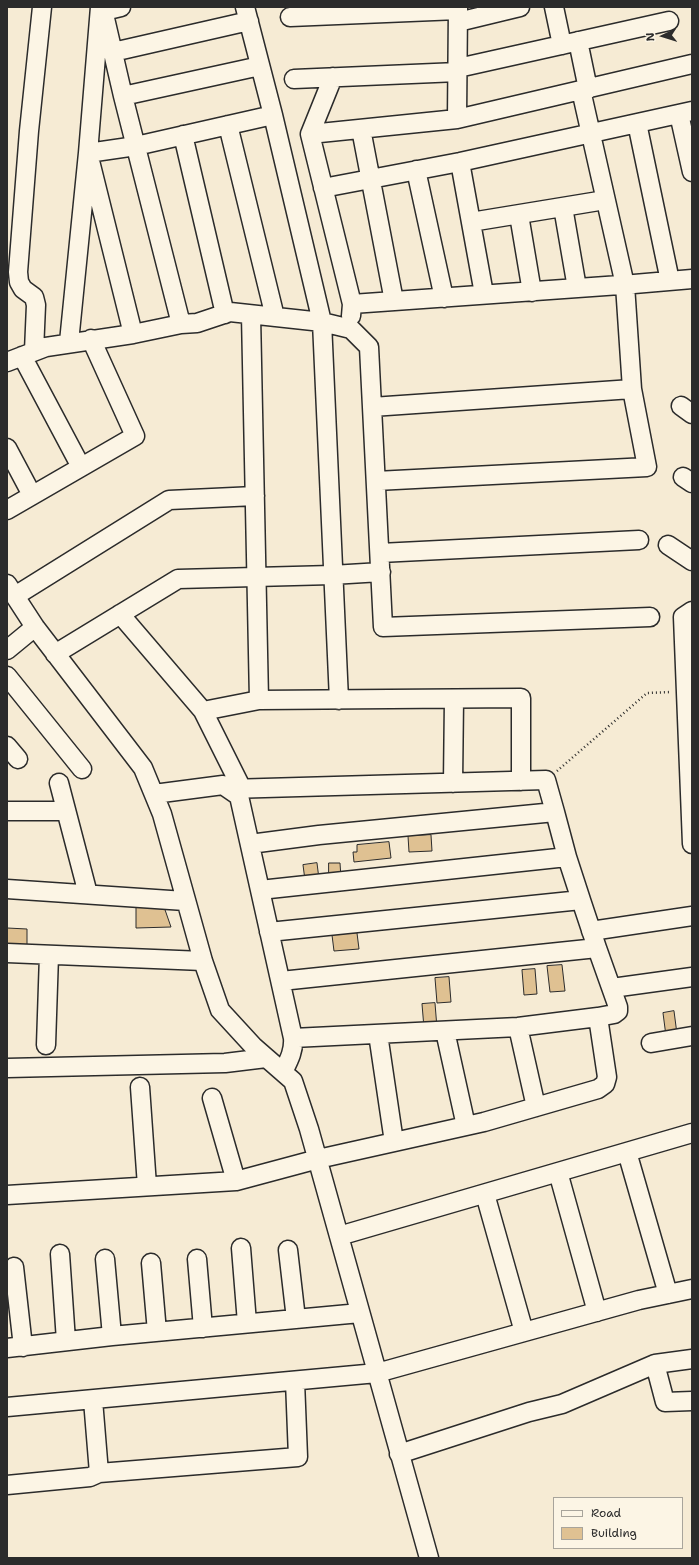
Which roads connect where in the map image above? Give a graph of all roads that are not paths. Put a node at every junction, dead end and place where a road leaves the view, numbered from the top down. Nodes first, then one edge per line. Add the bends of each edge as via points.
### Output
1 (42, 7) edge
2 (520, 7) edge
3 (554, 7) edge
4 (106, 9) edge
5 (458, 13) edge
6 (247, 14) edge
7 (290, 16) dead end
8 (669, 21) dead end
9 (570, 43) junction
10 (113, 52) junction
11 (692, 64) edge
12 (260, 66) junction
13 (458, 70) junction
14 (332, 77) junction
15 (294, 79) dead end
16 (585, 90) junction
17 (123, 96) junction
18 (686, 112) edge
19 (273, 115) junction
20 (458, 119) junction
21 (637, 123) junction
22 (228, 125) junction
23 (361, 129) junction
24 (310, 134) junction
25 (590, 134) junction
26 (183, 135) junction
27 (136, 146) junction
28 (88, 153) junction
29 (460, 162) junction
30 (416, 170) junction
31 (692, 172) edge
32 (371, 178) junction
33 (323, 188) junction
34 (605, 200) junction
35 (563, 207) junction
36 (519, 215) junction
37 (471, 222) junction
38 (692, 279) edge
39 (670, 281) junction
40 (625, 285) junction
41 (577, 288) junction
42 (532, 292) junction
43 (484, 294) junction
44 (444, 298) junction
45 (394, 301) junction
46 (352, 304) junction
47 (225, 314) junction
48 (251, 315) junction
49 (276, 317) junction
50 (322, 322) junction
51 (181, 324) junction
52 (351, 328) junction
53 (133, 334) junction
54 (91, 339) junction
55 (69, 342) junction
56 (21, 357) edge
57 (632, 389) junction
58 (372, 407) junction
59 (7, 448) edge
60 (81, 467) junction
61 (376, 481) junction
62 (32, 495) junction
63 (255, 496) junction
64 (7, 510) edge
65 (639, 540) dead end
66 (668, 545) dead end
67 (380, 553) junction
68 (692, 561) edge
69 (380, 572) junction
70 (332, 575) junction
71 (257, 577) junction
72 (11, 590) edge
73 (692, 611) edge
74 (120, 614) junction
75 (650, 617) dead end
76 (35, 627) junction
77 (688, 635) edge
78 (7, 650) edge
79 (55, 654) junction
80 (7, 676) edge
81 (454, 699) junction
82 (259, 700) junction
83 (339, 700) junction
84 (203, 711) junction
85 (82, 769) dead end
86 (521, 781) junction
87 (452, 783) junction
88 (59, 784) dead end
89 (235, 789) junction
90 (154, 794) junction
91 (7, 811) edge
92 (66, 811) junction
93 (556, 812) junction
94 (250, 844) junction
95 (692, 844) edge
96 (567, 857) junction
97 (7, 888) edge
98 (260, 890) junction
99 (88, 894) junction
100 (581, 900) junction
101 (185, 901) junction
102 (692, 916) edge
103 (591, 931) junction
104 (270, 932) junction
105 (597, 948) junction
106 (7, 953) edge
107 (49, 955) junction
108 (202, 961) junction
109 (692, 977) edge
110 (280, 981) junction
111 (612, 988) junction
112 (598, 1016) junction
113 (518, 1027) junction
114 (445, 1031) junction
115 (378, 1034) junction
116 (692, 1036) edge
117 (294, 1038) junction
118 (651, 1043) dead end
119 (46, 1045) dead end
120 (266, 1058) junction
121 (7, 1068) edge
122 (283, 1072) junction
123 (140, 1086) dead end
124 (212, 1098) dead end
125 (536, 1107) junction
126 (466, 1126) junction
127 (692, 1133) edge
128 (394, 1142) junction
129 (627, 1152) junction
130 (318, 1159) junction
131 (558, 1172) junction
132 (236, 1181) junction
133 (147, 1186) junction
134 (485, 1194) junction
135 (7, 1195) edge
136 (339, 1236) junction
137 (241, 1248) dead end
138 (288, 1250) dead end
139 (60, 1254) dead end
140 (105, 1258) dead end
141 (197, 1259) dead end
142 (152, 1263) dead end
143 (14, 1267) dead end
144 (692, 1289) edge
145 (668, 1294) junction
146 (360, 1312) junction
147 (597, 1312) junction
148 (296, 1319) junction
149 (247, 1323) junction
150 (204, 1328) junction
151 (157, 1332) junction
152 (524, 1332) junction
153 (112, 1336) junction
154 (66, 1342) junction
155 (15, 1347) edge
156 (692, 1359) edge
157 (655, 1364) junction
158 (377, 1374) junction
159 (295, 1381) junction
160 (93, 1400) junction
161 (692, 1401) edge
162 (7, 1407) edge
163 (399, 1454) junction
164 (99, 1473) junction
165 (7, 1485) edge
166 (428, 1558) edge

1 - 56 street via 18,272 19,282 23,289 34,297 36,305
2 - 5 street
3 - 9 street
4 - 10 street
4 - 28 street
5 - 7 street
5 - 13 street
6 - 10 street
6 - 12 street
8 - 9 street
9 - 13 street
9 - 16 street
10 - 17 street
11 - 16 street
12 - 17 street
12 - 19 street
13 - 14 street
13 - 20 street
14 - 15 street
14 - 24 street
16 - 20 street
16 - 25 street
17 - 27 street
18 - 21 street
18 - 31 street
19 - 22 street
19 - 50 street
20 - 23 street
21 - 25 street
21 - 39 street
22 - 26 street
22 - 49 street
23 - 24 street
23 - 32 street
24 - 33 street
25 - 29 street
25 - 34 street
26 - 27 street
26 - 47 street
27 - 28 street
27 - 51 street
28 - 53 street
28 - 55 street
29 - 30 street
29 - 37 street
30 - 32 street
30 - 44 street
32 - 33 street
32 - 45 street
33 - 46 street
34 - 35 street
34 - 40 street
35 - 36 street
35 - 41 street
36 - 37 street
36 - 42 street
37 - 43 street
38 - 39 street
39 - 40 street
40 - 41 street
40 - 57 street
41 - 42 street
42 - 43 street
43 - 44 street
44 - 45 street
45 - 46 street
46 - 52 street
47 - 48 street via 230,312
47 - 51 street via 197,324
48 - 49 street
48 - 63 street
49 - 50 street
50 - 52 street
50 - 70 street
51 - 53 street
52 - 58 street via 369,347
53 - 54 street
54 - 55 street
54 - 60 street via 135,436
55 - 56 street via 46,347
56 - 60 street
57 - 58 street
57 - 61 street via 646,467
58 - 61 street
59 - 62 street
60 - 62 street
61 - 67 street
62 - 64 street
63 - 71 street
63 - 72 street via 169,500
65 - 67 street
66 - 68 street
67 - 69 street
69 - 70 street
69 - 75 street via 383,627
70 - 71 street
70 - 83 street
71 - 74 street via 178,579
71 - 82 street
72 - 76 street
73 - 77 street via 683,617
74 - 79 street
74 - 84 street
76 - 78 street
76 - 79 street
77 - 95 street via 686,690
79 - 90 street via 143,768
80 - 85 street
81 - 83 street
81 - 86 street via 521,698
81 - 87 street
82 - 83 street
82 - 84 street
84 - 89 street
86 - 87 street
86 - 93 street via 546,780
87 - 89 street
88 - 92 street
89 - 90 street via 223,785
89 - 94 street via 239,796
90 - 101 street via 162,814
91 - 92 street
92 - 99 street
93 - 94 street
93 - 96 street
94 - 98 street
96 - 98 street
96 - 100 street
97 - 99 street
98 - 104 street
99 - 101 street
100 - 103 street
100 - 104 street
101 - 108 street
102 - 103 street
103 - 105 street
104 - 110 street
105 - 110 street
105 - 111 street
106 - 107 street
107 - 108 street
107 - 119 street
108 - 120 street via 220,1010
109 - 111 street
110 - 117 street
111 - 112 street via 618,1011
112 - 113 street
112 - 125 street via 607,1077 604,1084 598,1089
113 - 114 street
113 - 125 street
114 - 115 street
114 - 126 street
115 - 117 street
115 - 128 street
116 - 118 street
117 - 122 street via 292,1054
120 - 121 street via 225,1063
120 - 122 street
122 - 130 street via 293,1081
123 - 133 street
124 - 132 street
125 - 126 street
126 - 128 street
127 - 129 street
128 - 130 street
129 - 131 street
129 - 145 street
130 - 132 street
130 - 136 street
131 - 134 street
131 - 147 street
132 - 133 street
133 - 135 street
134 - 136 street
134 - 152 street
136 - 146 street
137 - 149 street
138 - 148 street
139 - 154 street
140 - 153 street
141 - 150 street
142 - 151 street
143 - 155 street
144 - 145 street
145 - 147 street
146 - 148 street
146 - 158 street
147 - 152 street
148 - 149 street
149 - 150 street
150 - 151 street
151 - 153 street
152 - 158 street
153 - 154 street
154 - 155 street
156 - 157 street
157 - 161 street via 665,1402
157 - 163 street via 562,1404
158 - 159 street
158 - 163 street
159 - 160 street
159 - 164 street via 298,1457
160 - 162 street
160 - 164 street
163 - 166 street
164 - 165 street via 90,1477

